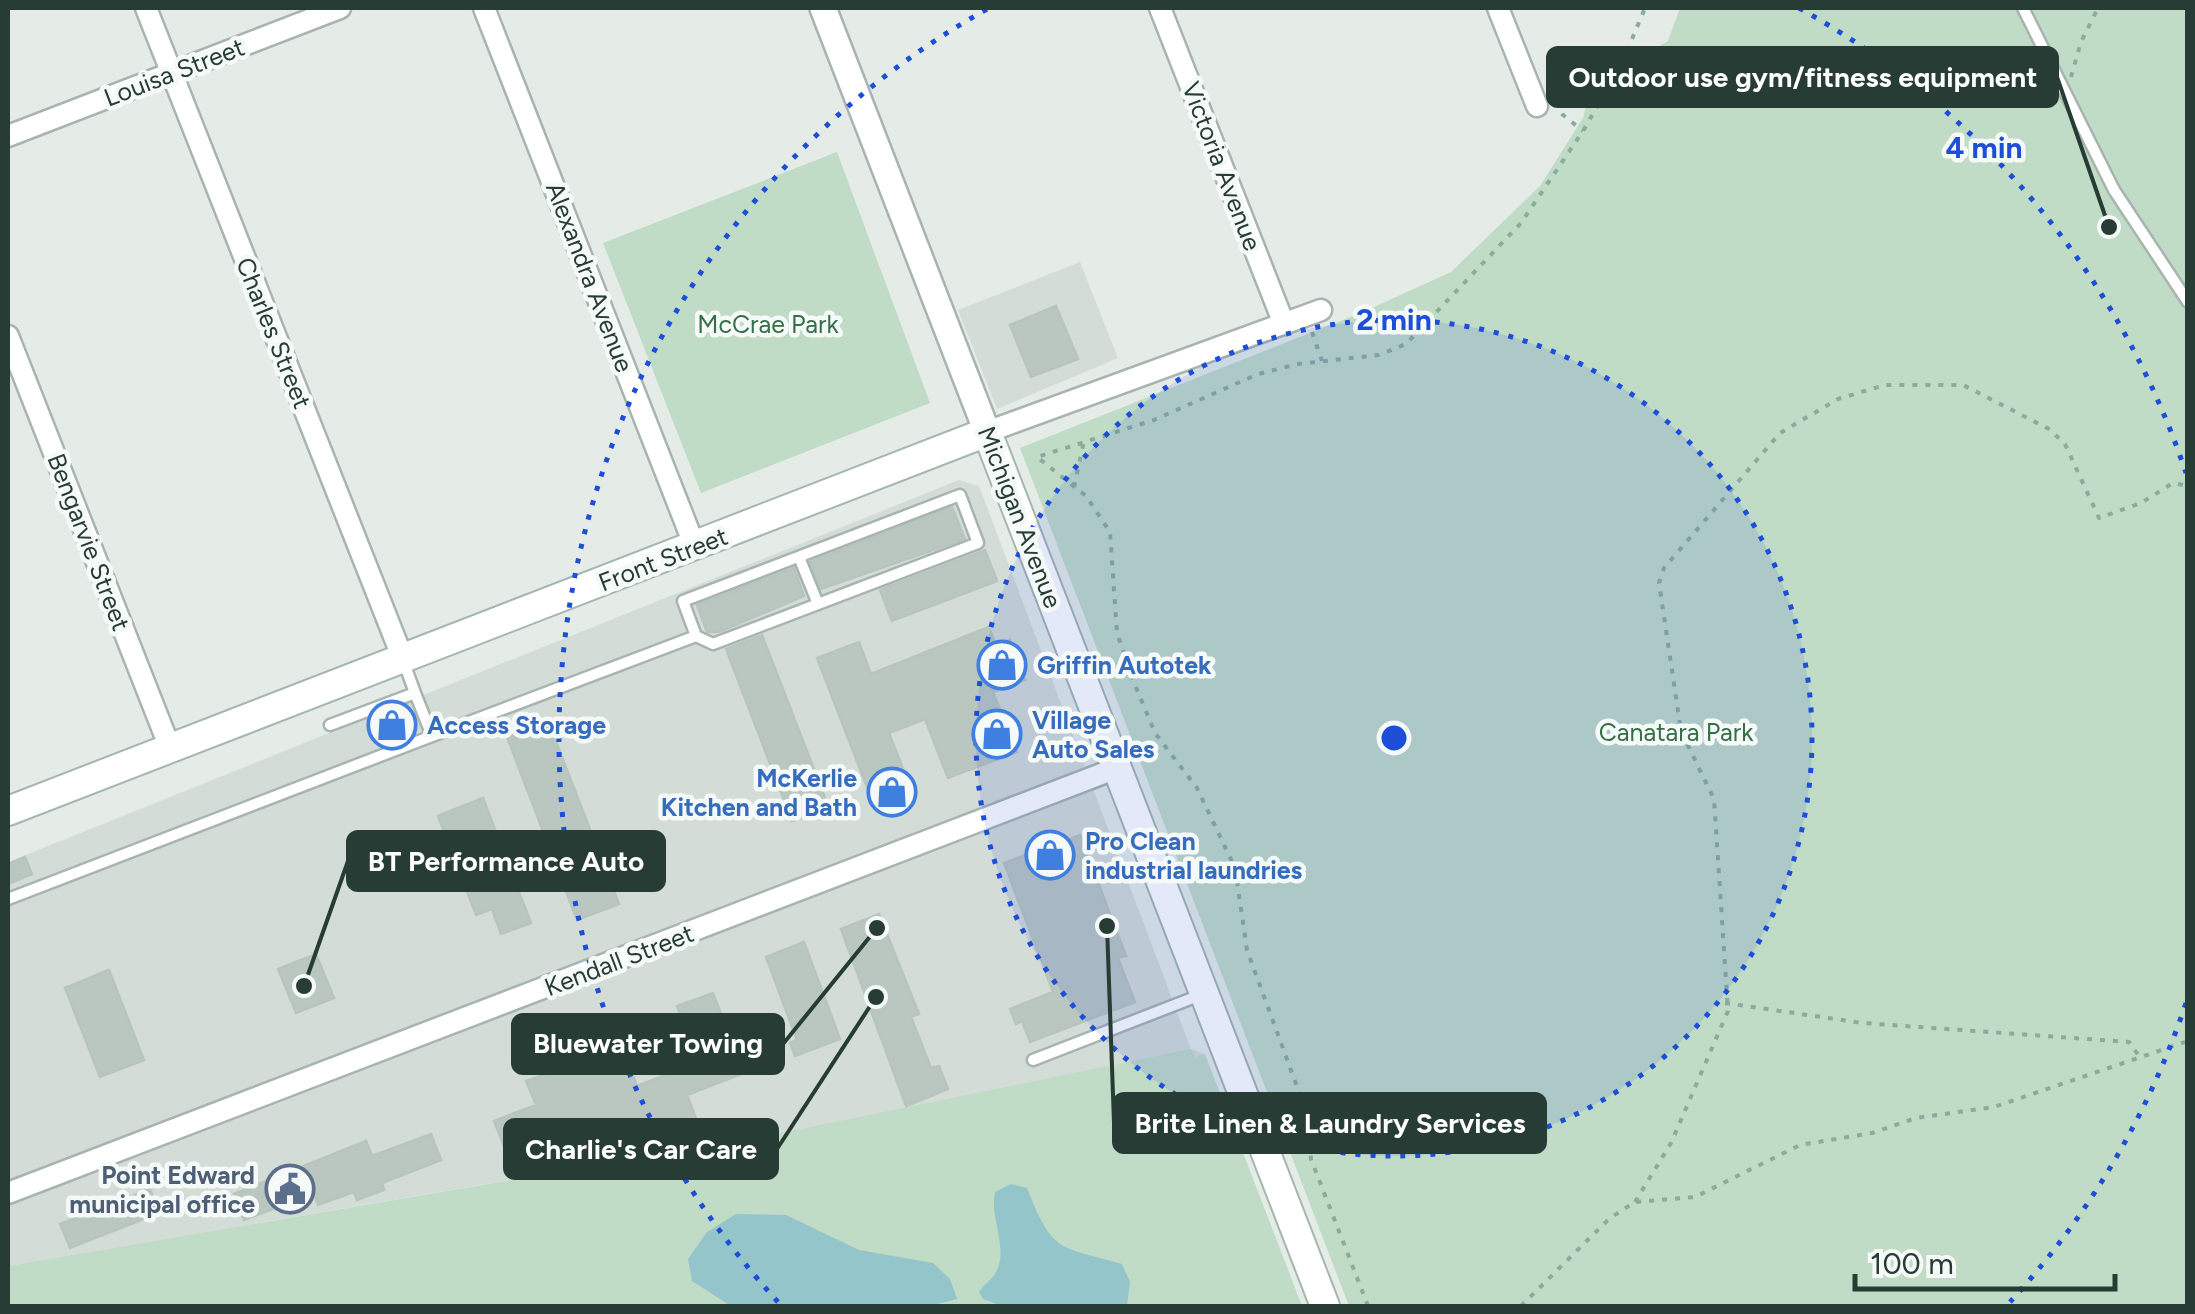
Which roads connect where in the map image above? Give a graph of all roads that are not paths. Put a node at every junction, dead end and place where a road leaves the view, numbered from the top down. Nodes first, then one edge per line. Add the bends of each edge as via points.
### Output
1 (146, 8) edge
2 (340, 8) edge
3 (484, 8) edge
4 (822, 8) edge
5 (1160, 8) edge
6 (1498, 8) edge
7 (2023, 8) edge
8 (171, 73) junction
9 (1536, 106) road end
10 (8, 136) edge
11 (2188, 302) edge
12 (1321, 310) dead end
13 (1284, 324) junction
14 (8, 336) edge
15 (987, 432) junction
16 (695, 546) junction
17 (799, 557) junction
18 (818, 604) junction
19 (696, 636) junction
20 (402, 659) junction
21 (414, 693) junction
22 (330, 725) dead end
23 (432, 736) junction
24 (170, 748) junction
25 (1117, 768) junction
26 (8, 811) edge
27 (8, 899) edge
28 (1204, 994) junction
29 (1032, 1060) dead end
30 (8, 1193) edge
31 (1326, 1306) edge

1 - 8 street, Charles Street
2 - 8 street, Louisa Street
3 - 16 street, Alexandra Avenue
4 - 15 street, Michigan Avenue
5 - 13 street, Victoria Avenue
6 - 9 street
7 - 11 lane via 2114,190
8 - 10 street, Louisa Street
8 - 20 street, Charles Street
12 - 13 street, Front Street
13 - 15 street, Front Street
14 - 24 street, Bengarvie Street
15 - 16 main road, Front Street
15 - 25 main road, Michigan Avenue
16 - 20 main road, Front Street
17 - 18 lane
17 - 18 lane via 960,495 978,542
17 - 19 lane via 683,601
18 - 19 lane via 712,644
19 - 23 lane
20 - 21 lane
20 - 24 main road, Front Street
21 - 22 lane
21 - 23 lane
23 - 27 lane
24 - 26 main road, Front Street
25 - 28 main road, Michigan Avenue
25 - 30 street, Kendall Street
28 - 29 lane
28 - 31 main road, Michigan Avenue

